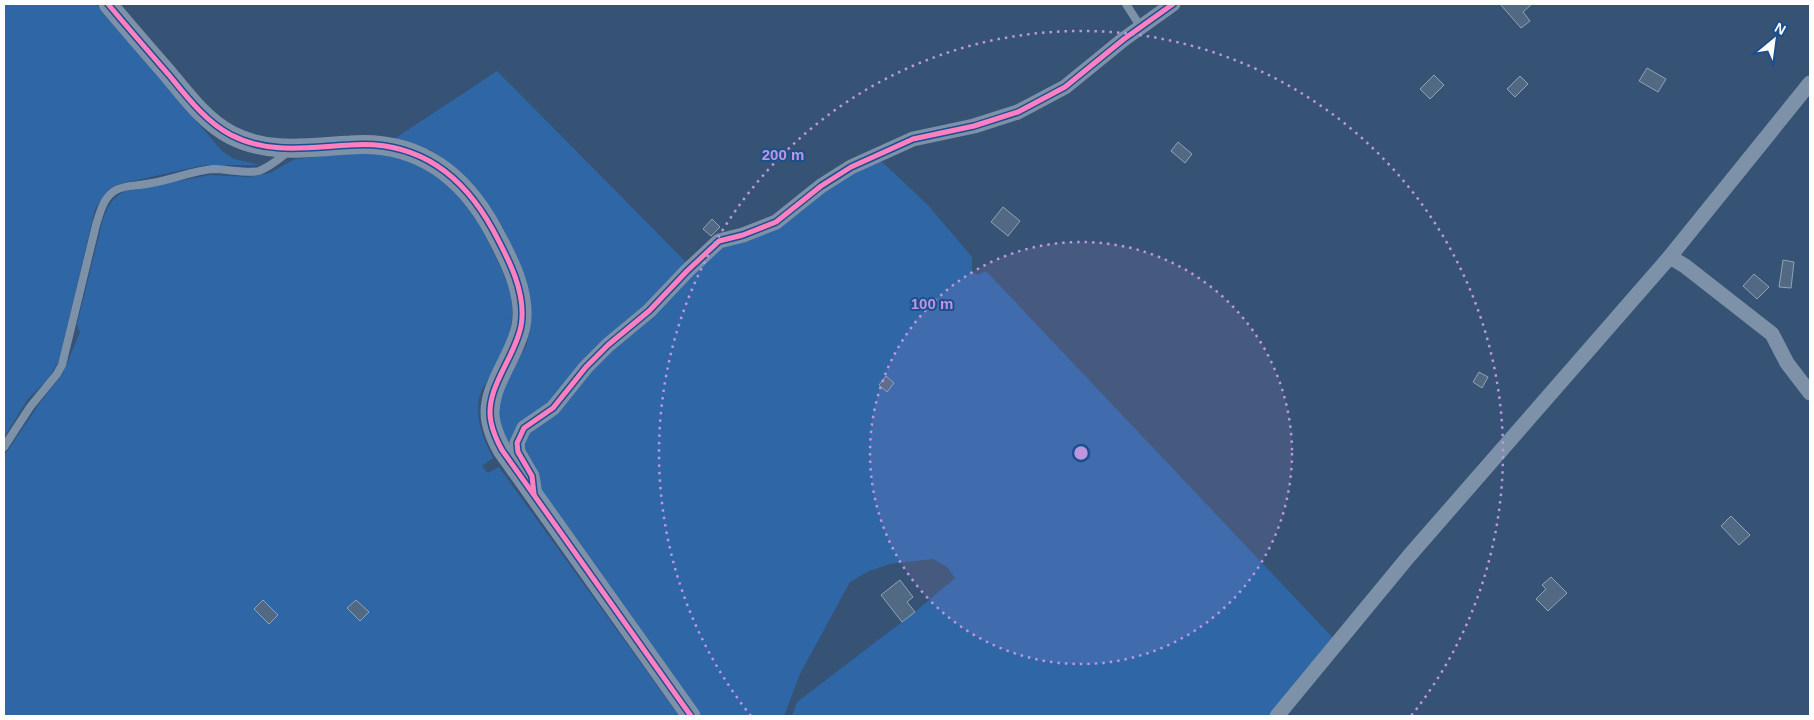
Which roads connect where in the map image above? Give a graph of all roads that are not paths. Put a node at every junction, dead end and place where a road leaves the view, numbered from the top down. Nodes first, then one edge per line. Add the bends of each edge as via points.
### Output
1 (108, 4) edge
2 (1126, 4) edge
3 (1173, 4) edge
4 (1140, 26) junction
5 (1810, 83) edge
6 (292, 150) junction
7 (1668, 259) junction
8 (1810, 393) edge
9 (4, 447) edge
10 (535, 497) junction
11 (691, 716) edge
12 (1277, 716) edge

1 - 6 street via 213,123 249,143
2 - 4 lane
3 - 4 street
4 - 10 street via 1065,87 1018,112 974,126 913,139 851,167 776,222 719,241 586,367 553,408 524,428 517,443 518,452 532,476
5 - 7 street
6 - 9 lane via 258,171 202,170 124,187 111,194 96,225 62,365
6 - 10 street via 352,144 396,148 416,154 449,173 479,207 507,257 522,312 516,342 492,398 490,421 502,450
7 - 8 street via 1685,266 1772,334 1787,364
7 - 12 street via 1415,549
10 - 11 street

